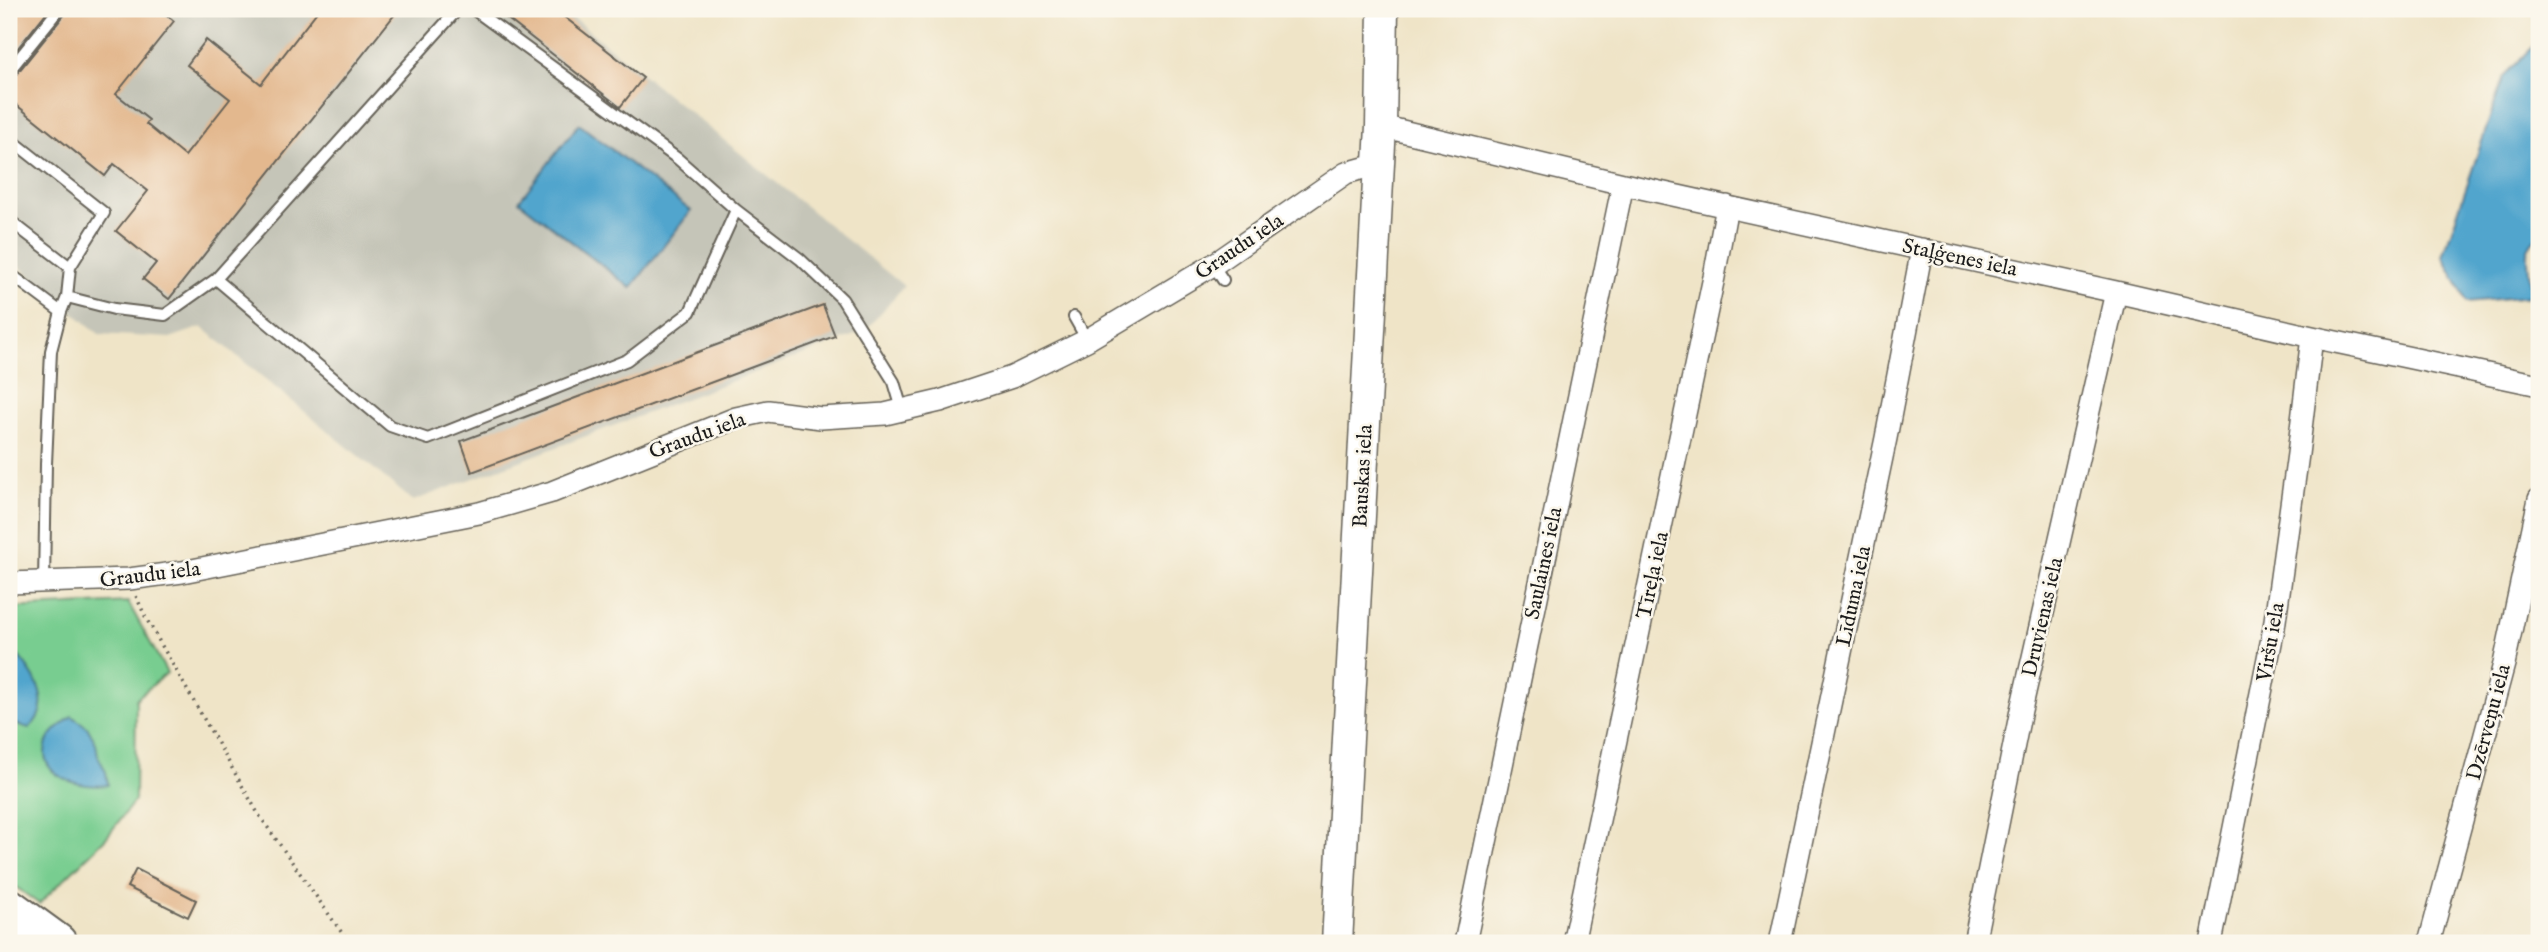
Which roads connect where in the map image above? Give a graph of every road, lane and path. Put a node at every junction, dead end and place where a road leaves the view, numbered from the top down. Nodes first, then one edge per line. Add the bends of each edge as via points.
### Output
1 (59, 9) edge
2 (458, 9) edge
3 (473, 9) edge
4 (1383, 9) edge
5 (9, 71) edge
6 (1381, 126) junction
7 (9, 138) edge
8 (1379, 170) junction
9 (1623, 184) junction
10 (1727, 206) junction
11 (736, 210) junction
12 (9, 220) edge
13 (1922, 249) junction
14 (70, 267) junction
15 (9, 273) edge
16 (216, 279) junction
17 (2116, 292) junction
18 (67, 297) junction
19 (61, 312) junction
20 (1074, 317) dead end
21 (2312, 337) junction
22 (1087, 340) junction
23 (2539, 385) edge
24 (902, 409) junction
25 (2539, 499) edge
26 (129, 579) junction
27 (9, 583) edge
28 (44, 583) junction
29 (9, 908) edge
30 (58, 943) edge
31 (349, 943) edge
32 (1337, 943) edge
33 (1465, 943) edge
34 (1573, 943) edge
35 (1780, 943) edge
36 (1974, 943) edge
37 (2211, 943) edge
38 (2430, 943) edge

1 - 5 lane
2 - 16 lane
3 - 11 lane via 678,159
4 - 6 street, Bauskas iela
6 - 8 street, Bauskas iela
6 - 9 street, Staļģenes iela
7 - 14 lane via 104,213
8 - 22 street, Graudu iela via 1346,173 1218,273
8 - 32 street, Bauskas iela
9 - 10 street, Staļģenes iela
9 - 33 street, Saulaines iela
10 - 13 street, Staļģenes iela
10 - 34 street, Tīreļa iela
11 - 16 lane via 690,312 627,360 428,439 390,426
11 - 24 lane via 800,259 842,299 894,382
12 - 14 lane
13 - 17 street, Staļģenes iela
13 - 35 street, Līduma iela
14 - 18 lane
15 - 19 lane
16 - 18 lane via 165,315
17 - 21 street, Staļģenes iela
17 - 36 street, Druvienas iela via 2021,710
18 - 19 lane
19 - 28 lane via 51,351
20 - 22 lane
21 - 23 street, Staļģenes iela
21 - 37 street, Viršu iela via 2274,628
22 - 24 street, Graudu iela via 1012,377
24 - 26 street, Graudu iela via 821,418 768,411 736,418 552,492 479,513
25 - 38 street, Dzērveņu iela via 2504,664
26 - 28 street, Graudu iela
26 - 31 path via 146,618 259,815
27 - 28 street, Graudu iela
29 - 30 highway

